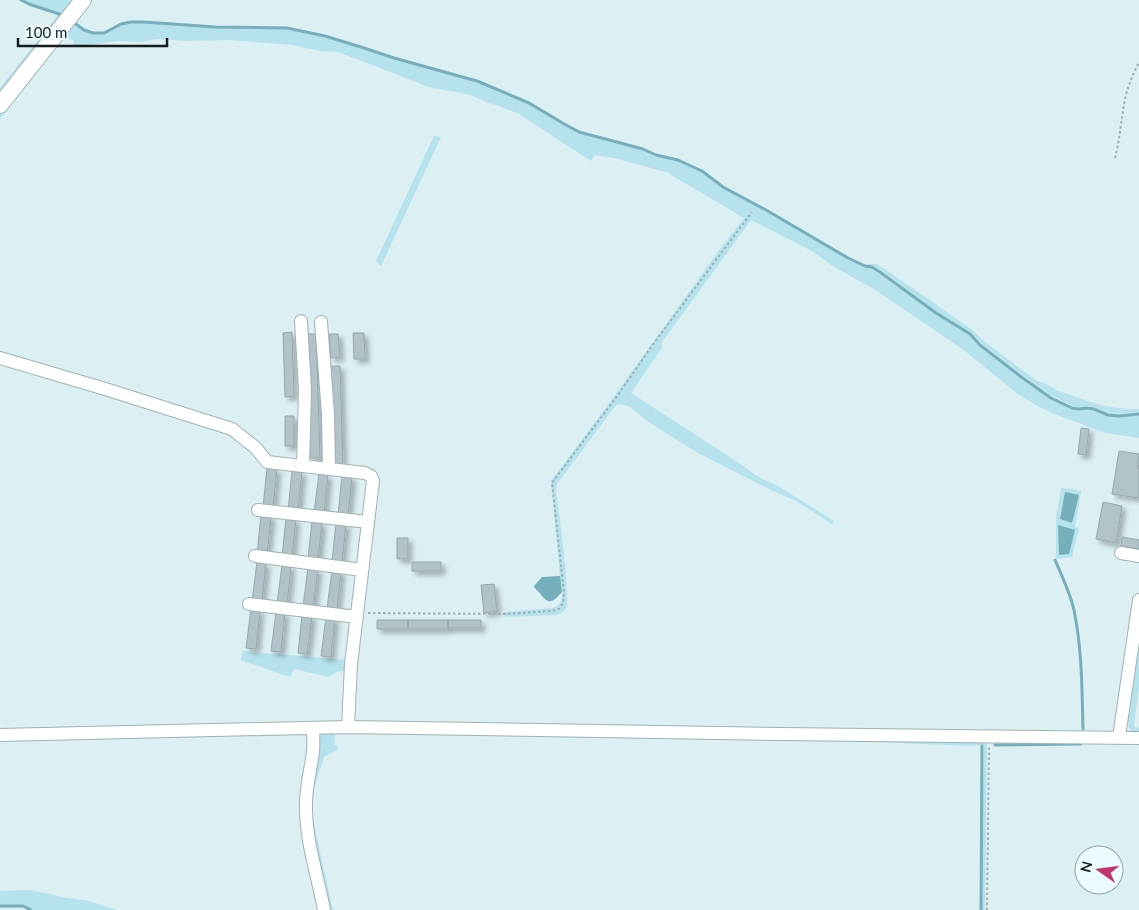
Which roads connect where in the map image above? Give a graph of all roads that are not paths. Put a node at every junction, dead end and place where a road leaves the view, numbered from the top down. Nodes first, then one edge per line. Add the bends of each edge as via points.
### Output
1 (74, 12) edge
2 (0, 105) edge
3 (302, 321) dead end
4 (321, 322) dead end
5 (0, 358) edge
6 (303, 466) junction
7 (329, 468) junction
8 (258, 510) dead end
9 (368, 522) junction
10 (1121, 553) dead end
11 (255, 556) dead end
12 (1139, 556) edge
13 (362, 570) junction
14 (1139, 600) edge
15 (249, 604) dead end
16 (357, 615) junction
17 (348, 727) junction
18 (313, 728) junction
19 (0, 735) edge
20 (1119, 737) junction
21 (1139, 738) edge
22 (324, 910) edge

1 - 2 main road
3 - 6 street via 305,390
4 - 7 street
5 - 6 street via 232,429 256,448 267,462
6 - 7 street
7 - 9 street via 371,476
8 - 9 street
9 - 13 street
10 - 12 street
11 - 13 street
13 - 16 street
14 - 20 street
15 - 16 street
16 - 17 street via 350,664
17 - 18 street
17 - 20 street
18 - 19 street
18 - 22 street via 306,823
20 - 21 street

